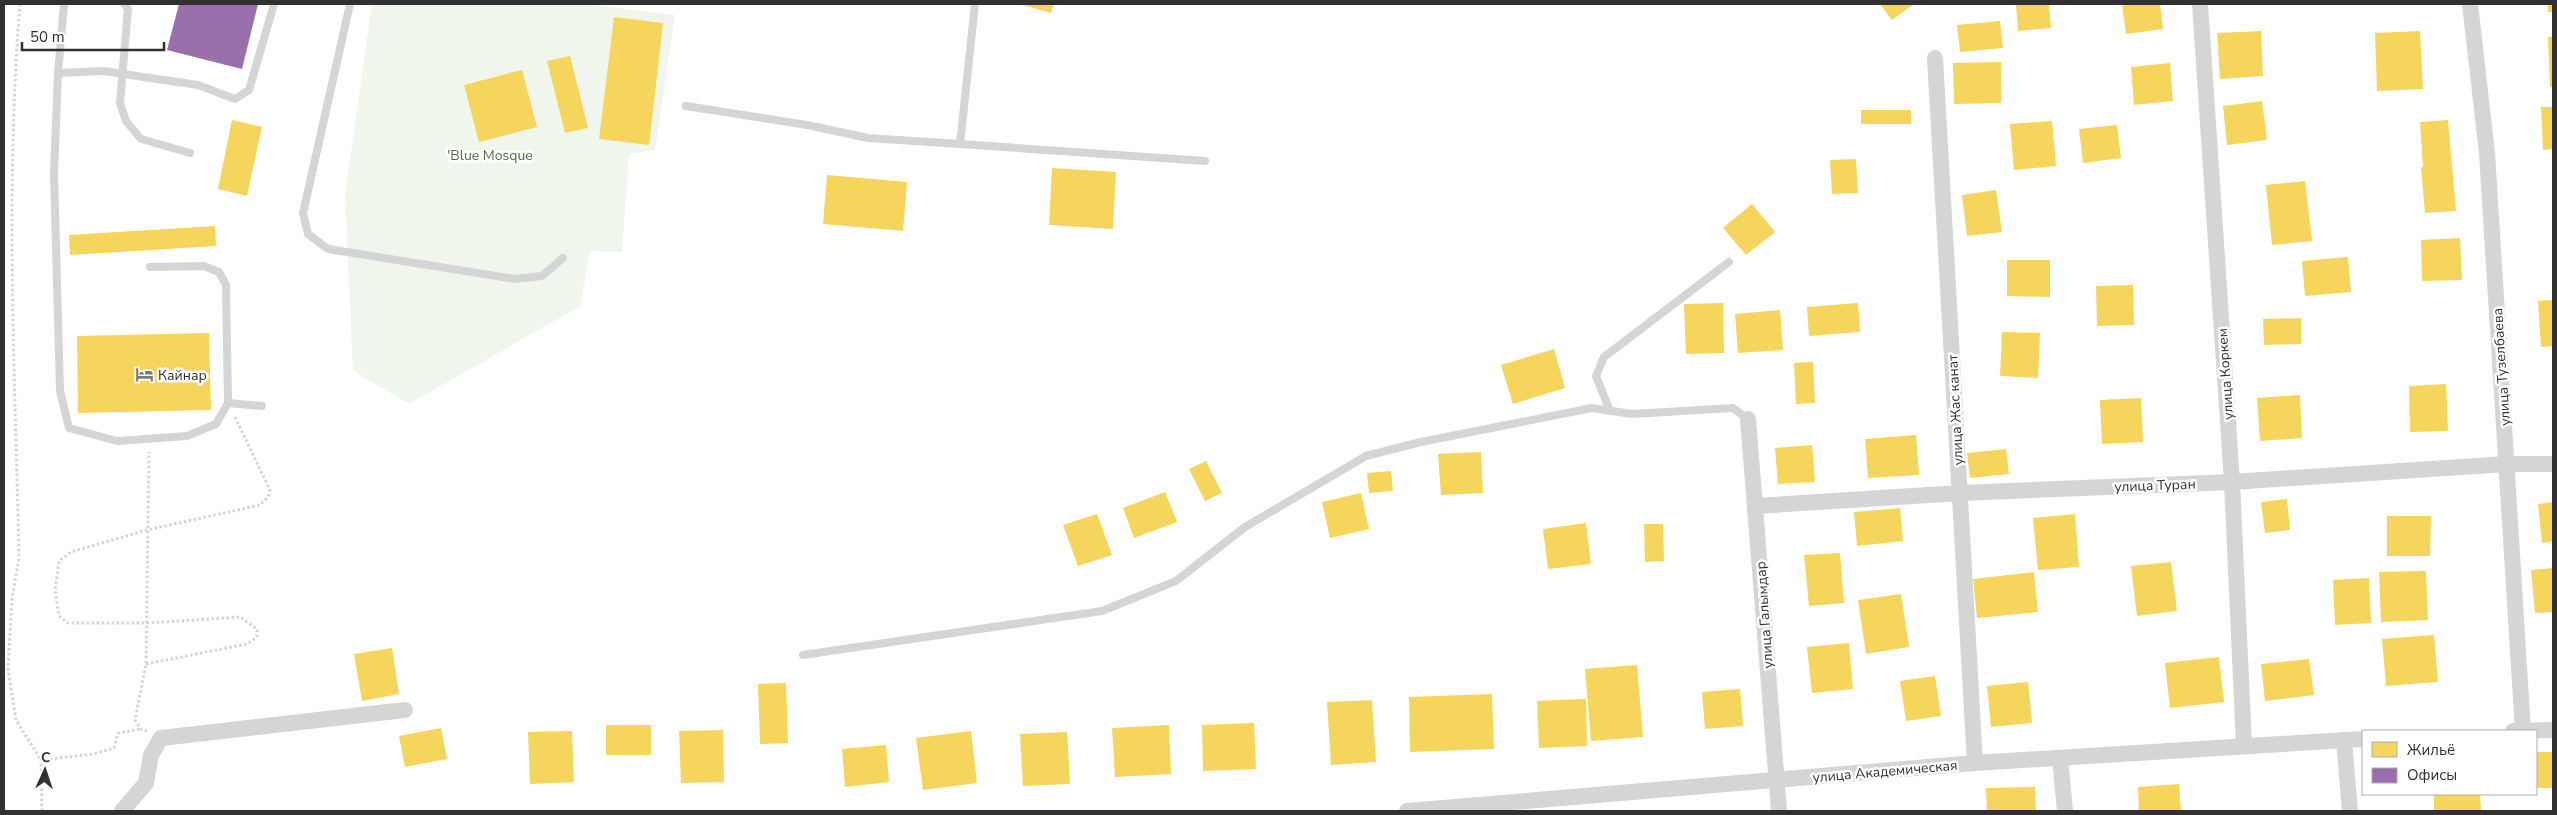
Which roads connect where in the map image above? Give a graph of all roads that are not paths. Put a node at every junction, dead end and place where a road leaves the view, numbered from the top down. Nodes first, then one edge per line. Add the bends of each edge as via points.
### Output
1 (64, 4) edge
2 (124, 4) edge
3 (274, 4) edge
4 (350, 4) edge
5 (975, 4) edge
6 (2200, 4) edge
7 (2470, 4) edge
8 (1935, 58) dead end
9 (58, 73) junction
10 (122, 74) junction
11 (686, 106) dead end
12 (960, 144) junction
13 (190, 153) dead end
14 (1204, 161) dead end
15 (563, 258) dead end
16 (1728, 262) dead end
17 (150, 267) dead end
18 (228, 403) junction
19 (262, 406) dead end
20 (1610, 411) junction
21 (1748, 419) joint
22 (2507, 464) junction
23 (2553, 464) edge
24 (2232, 482) junction
25 (1960, 493) junction
26 (1756, 506) junction
27 (803, 654) dead end
28 (405, 710) dead end
29 (2523, 730) edge
30 (2553, 730) edge
31 (2537, 731) edge
32 (2362, 739) edge
33 (2344, 740) junction
34 (2244, 745) junction
35 (2060, 758) junction
36 (1975, 763) junction
37 (1776, 780) junction
38 (1443, 810) edge
39 (122, 811) edge
40 (1407, 811) edge
41 (1779, 811) edge
42 (2065, 811) edge
43 (2350, 811) edge

1 - 9 lane
2 - 10 lane via 128,9
3 - 10 lane via 249,90 235,99 198,85
4 - 15 lane via 303,213 308,234 328,250 515,279 542,276
5 - 12 lane
6 - 24 street, улица Коркем
7 - 22 street, улица Тузелбаева via 2487,152
8 - 25 street, улица Жас канат
9 - 10 lane via 103,71
9 - 18 lane via 54,173 60,381 69,428 117,441 188,436 216,424
10 - 13 lane via 120,103 126,120 141,139
11 - 12 lane via 868,138
12 - 14 lane
16 - 20 lane via 1604,357 1596,376
17 - 18 lane via 204,266 219,272 226,285
18 - 19 lane
20 - 21 lane via 1632,414 1733,408
20 - 27 lane via 1592,408 1366,456 1245,527 1176,581 1102,611
21 - 26 street, улица Галымдар
22 - 23 street, улица Туран
22 - 24 street, улица Туран
22 - 29 street, улица Тузелбаева
24 - 25 street, улица Туран
24 - 34 street, улица Коркем
25 - 26 street, улица Туран
25 - 36 street, улица Жас канат
26 - 37 street, улица Галымдар
28 - 39 street via 161,738 150,755 146,782
30 - 31 street
32 - 33 street, улица Академическая
33 - 34 street, улица Академическая
33 - 43 street
34 - 35 street, улица Академическая
35 - 36 street, улица Академическая
35 - 42 street
36 - 37 street, улица Академическая
37 - 38 street, улица Академическая
37 - 41 street, улица Галымдар
38 - 40 street, улица Академическая

